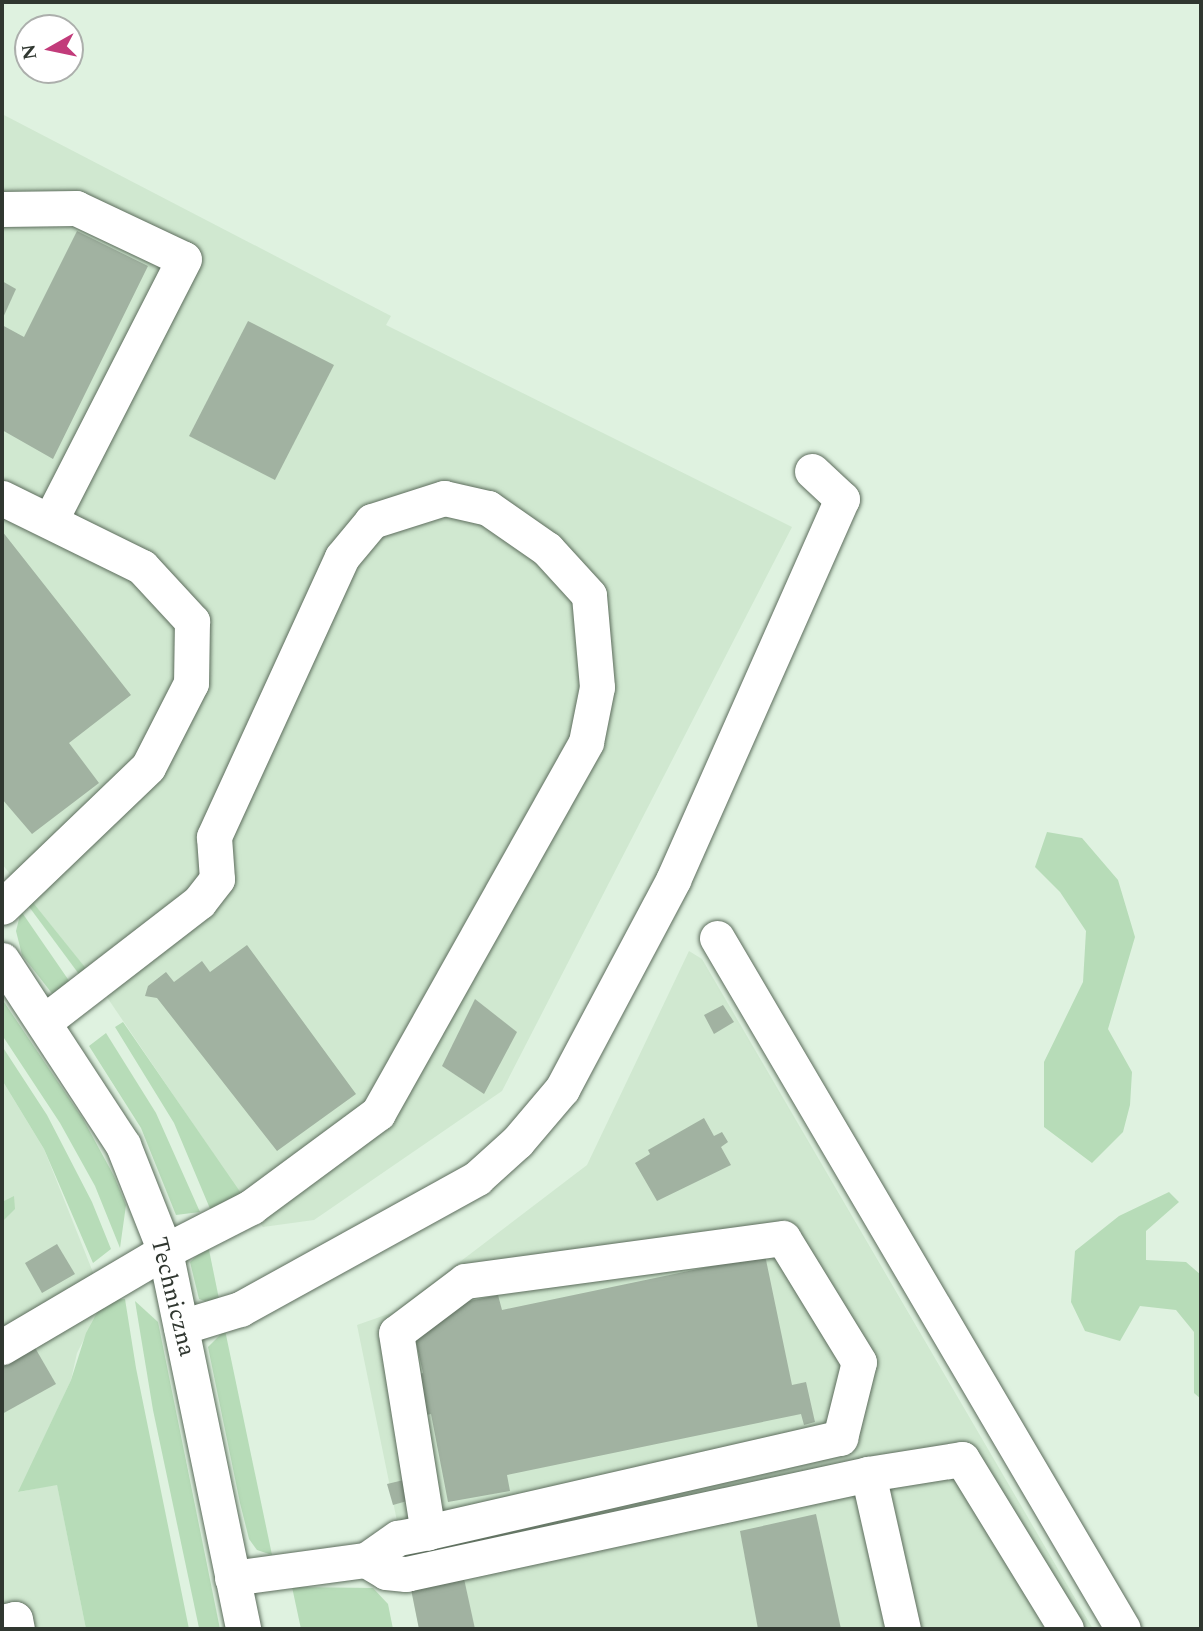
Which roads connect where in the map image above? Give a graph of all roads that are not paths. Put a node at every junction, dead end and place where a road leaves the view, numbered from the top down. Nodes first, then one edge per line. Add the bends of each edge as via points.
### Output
1 (2, 209) edge
2 (812, 471) dead end
3 (2, 498) edge
4 (50, 521) junction
5 (2, 907) edge
6 (717, 938) dead end
7 (2, 960) edge
8 (45, 1021) junction
9 (165, 1251) junction
10 (181, 1327) junction
11 (2, 1347) edge
12 (868, 1474) junction
13 (428, 1532) junction
14 (366, 1560) junction
15 (232, 1578) junction
16 (2, 1622) edge
17 (17, 1629) edge
18 (243, 1629) edge
19 (903, 1629) edge
20 (1066, 1629) edge
21 (1123, 1629) edge

1 - 4 street via 76,208 184,259
2 - 10 street via 842,499 673,880 562,1089 517,1142 477,1178 240,1309
3 - 4 street
4 - 5 street via 142,567 192,621 191,683 148,767
6 - 21 street
7 - 8 street, Techniczna
8 - 9 street, Techniczna via 123,1145
8 - 9 street via 199,902 217,879 214,837 342,556 372,521 444,498 488,508 547,549 589,595 597,687 586,742 378,1113 251,1207
9 - 10 street, Techniczna
9 - 11 street
10 - 15 street, Techniczna
12 - 14 street via 406,1574 386,1572
12 - 19 street
12 - 20 street via 962,1459
13 - 13 street via 840,1438 859,1363 782,1238 465,1281 396,1333
13 - 14 street via 398,1538
14 - 15 street
15 - 18 street, Techniczna
16 - 17 street via 15,1619

